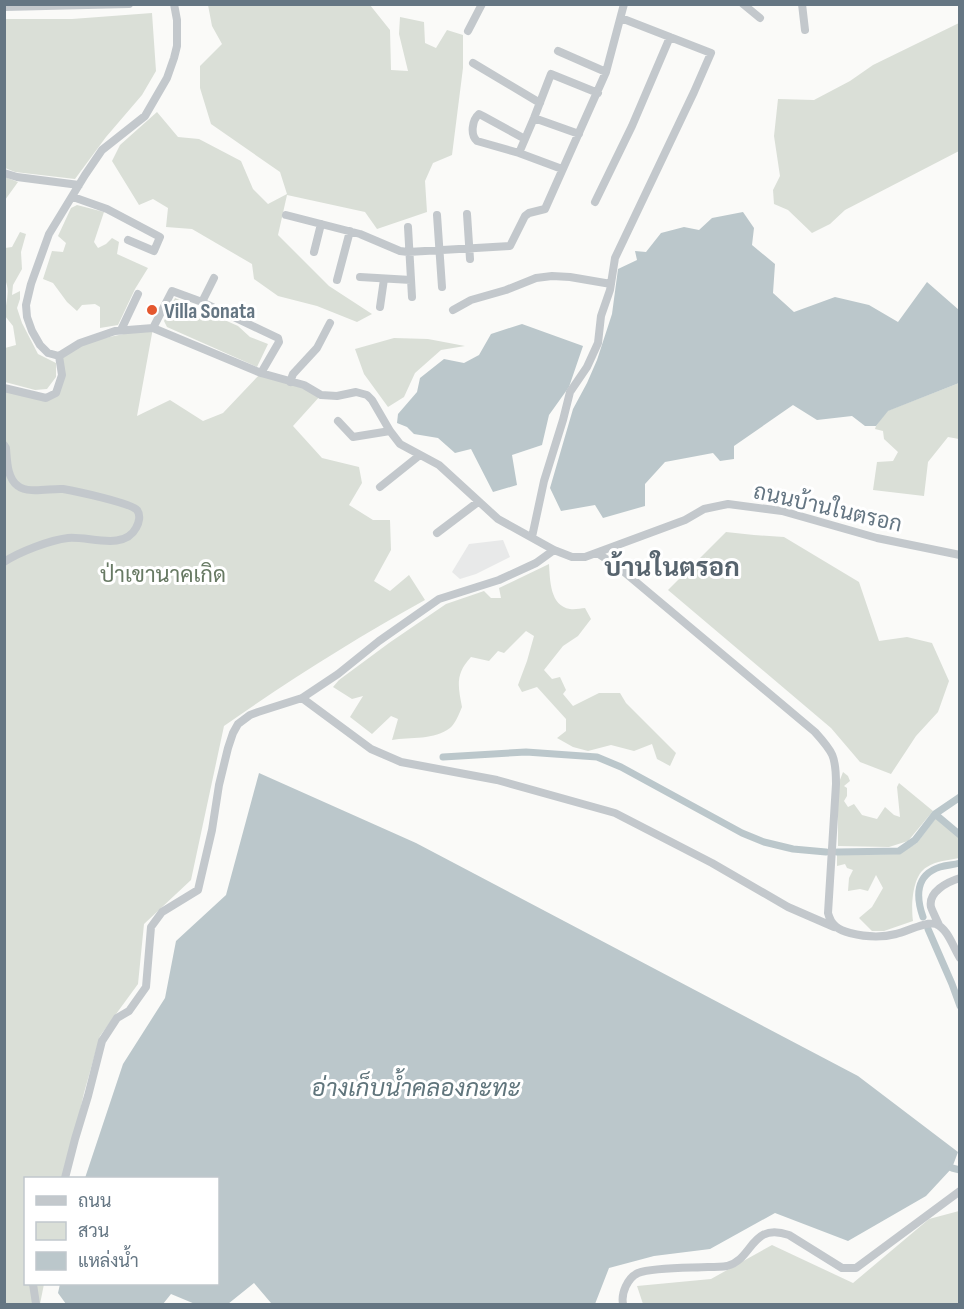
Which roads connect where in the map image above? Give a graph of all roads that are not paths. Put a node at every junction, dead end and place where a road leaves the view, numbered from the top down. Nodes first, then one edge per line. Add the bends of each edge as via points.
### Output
1 (129, 4) edge
2 (174, 4) edge
3 (482, 4) edge
4 (624, 4) edge
5 (743, 4) edge
6 (802, 4) edge
7 (4, 7) edge
8 (621, 18) junction
9 (760, 18) dead end
10 (805, 30) dead end
11 (468, 31) dead end
12 (670, 37) junction
13 (558, 51) dead end
14 (473, 63) dead end
15 (606, 72) junction
16 (598, 93) junction
17 (540, 103) junction
18 (534, 118) junction
19 (579, 134) junction
20 (525, 139) junction
21 (519, 153) junction
22 (562, 170) junction
23 (4, 173) edge
24 (80, 185) junction
25 (73, 197) junction
26 (595, 202) dead end
27 (466, 214) dead end
28 (286, 215) dead end
29 (437, 215) dead end
30 (321, 224) junction
31 (408, 227) dead end
32 (350, 231) junction
33 (128, 240) dead end
34 (469, 249) junction
35 (440, 250) junction
36 (314, 252) dead end
37 (408, 252) junction
38 (470, 259) dead end
39 (360, 277) dead end
40 (214, 278) dead end
41 (384, 279) junction
42 (337, 280) dead end
43 (411, 280) junction
44 (610, 284) junction
45 (442, 287) dead end
46 (138, 294) dead end
47 (412, 297) dead end
48 (202, 302) junction
49 (380, 307) dead end
50 (453, 310) dead end
51 (330, 323) dead end
52 (153, 328) junction
53 (121, 330) junction
54 (59, 356) junction
55 (261, 374) junction
56 (290, 382) junction
57 (4, 388) edge
58 (338, 421) dead end
59 (390, 431) junction
60 (4, 445) edge
61 (420, 455) junction
62 (380, 487) dead end
63 (478, 502) junction
64 (437, 533) dead end
65 (532, 537) junction
66 (554, 550) junction
67 (597, 553) junction
68 (960, 555) edge
69 (4, 562) edge
70 (302, 698) junction
71 (960, 878) edge
72 (939, 926) junction
73 (834, 927) junction
74 (960, 958) edge
75 (66, 1177) edge
76 (960, 1191) edge
77 (33, 1285) edge
78 (36, 1305) edge
79 (623, 1305) edge

1 - 7 street
2 - 24 street via 177,46 168,78 145,116 102,150
3 - 11 street
4 - 8 street
5 - 9 street
6 - 10 street
8 - 12 street
8 - 15 street
12 - 26 street
12 - 44 street via 711,53 615,258
13 - 15 street
14 - 17 street
15 - 16 street
16 - 17 street via 551,74
16 - 19 street
17 - 18 street
18 - 19 street
18 - 20 street
19 - 22 street
20 - 21 street
20 - 21 street via 479,114 475,118 474,139
21 - 22 street
22 - 34 street via 545,209 525,216 510,246
23 - 24 street
24 - 25 street
25 - 33 street via 107,209 160,237 154,251
25 - 54 street via 49,234 26,305 32,332 40,345
27 - 34 street
28 - 30 street
29 - 35 street
30 - 32 street
30 - 36 street
31 - 37 street
32 - 37 street
32 - 42 street
34 - 35 street
34 - 38 street
35 - 37 street
35 - 45 street
37 - 43 street
39 - 41 street
40 - 48 street
41 - 43 street
41 - 49 street
43 - 47 street
44 - 50 street via 570,277 536,278
44 - 65 street via 598,343 570,392
46 - 53 street
48 - 52 street via 172,291
48 - 55 street via 278,338
51 - 56 street via 317,348
52 - 53 street, ถนนบ้านในตรอก
52 - 55 street, ถนนบ้านในตรอก
53 - 54 street, ถนนบ้านในตรอก via 80,343
54 - 57 street via 62,375 56,393 46,398
55 - 56 street, ถนนบ้านในตรอก
56 - 59 street, ถนนบ้านในตรอก via 321,395 367,395
58 - 59 street via 353,437
59 - 61 street, ถนนบ้านในตรอก via 400,444
60 - 69 street via 10,474 22,489 62,489 127,504 139,515 137,527 126,538 67,538
61 - 62 street
61 - 63 street, ถนนบ้านในตรอก via 439,465
63 - 64 street
63 - 65 street, ถนนบ้านในตรอก via 498,519
65 - 66 street, ถนนบ้านในตรอก
66 - 67 street, ถนนบ้านในตรอก via 579,557
66 - 70 street via 508,576 439,599
67 - 68 street, ถนนบ้านในตรอก via 704,509 728,504 782,511 877,538
67 - 73 street via 806,724 830,748 836,784 828,913
70 - 73 street via 371,749 401,762 497,780 615,813 788,907
70 - 75 street via 250,715 233,733 198,890 162,912 151,927 146,987 102,1041
71 - 72 street via 934,894 931,906
72 - 73 street via 933,923 873,938
72 - 74 street
76 - 79 street via 856,1268 842,1268 789,1235 770,1232 759,1237 740,1259 728,1266 653,1270 632,1276 621,1297
77 - 78 street

